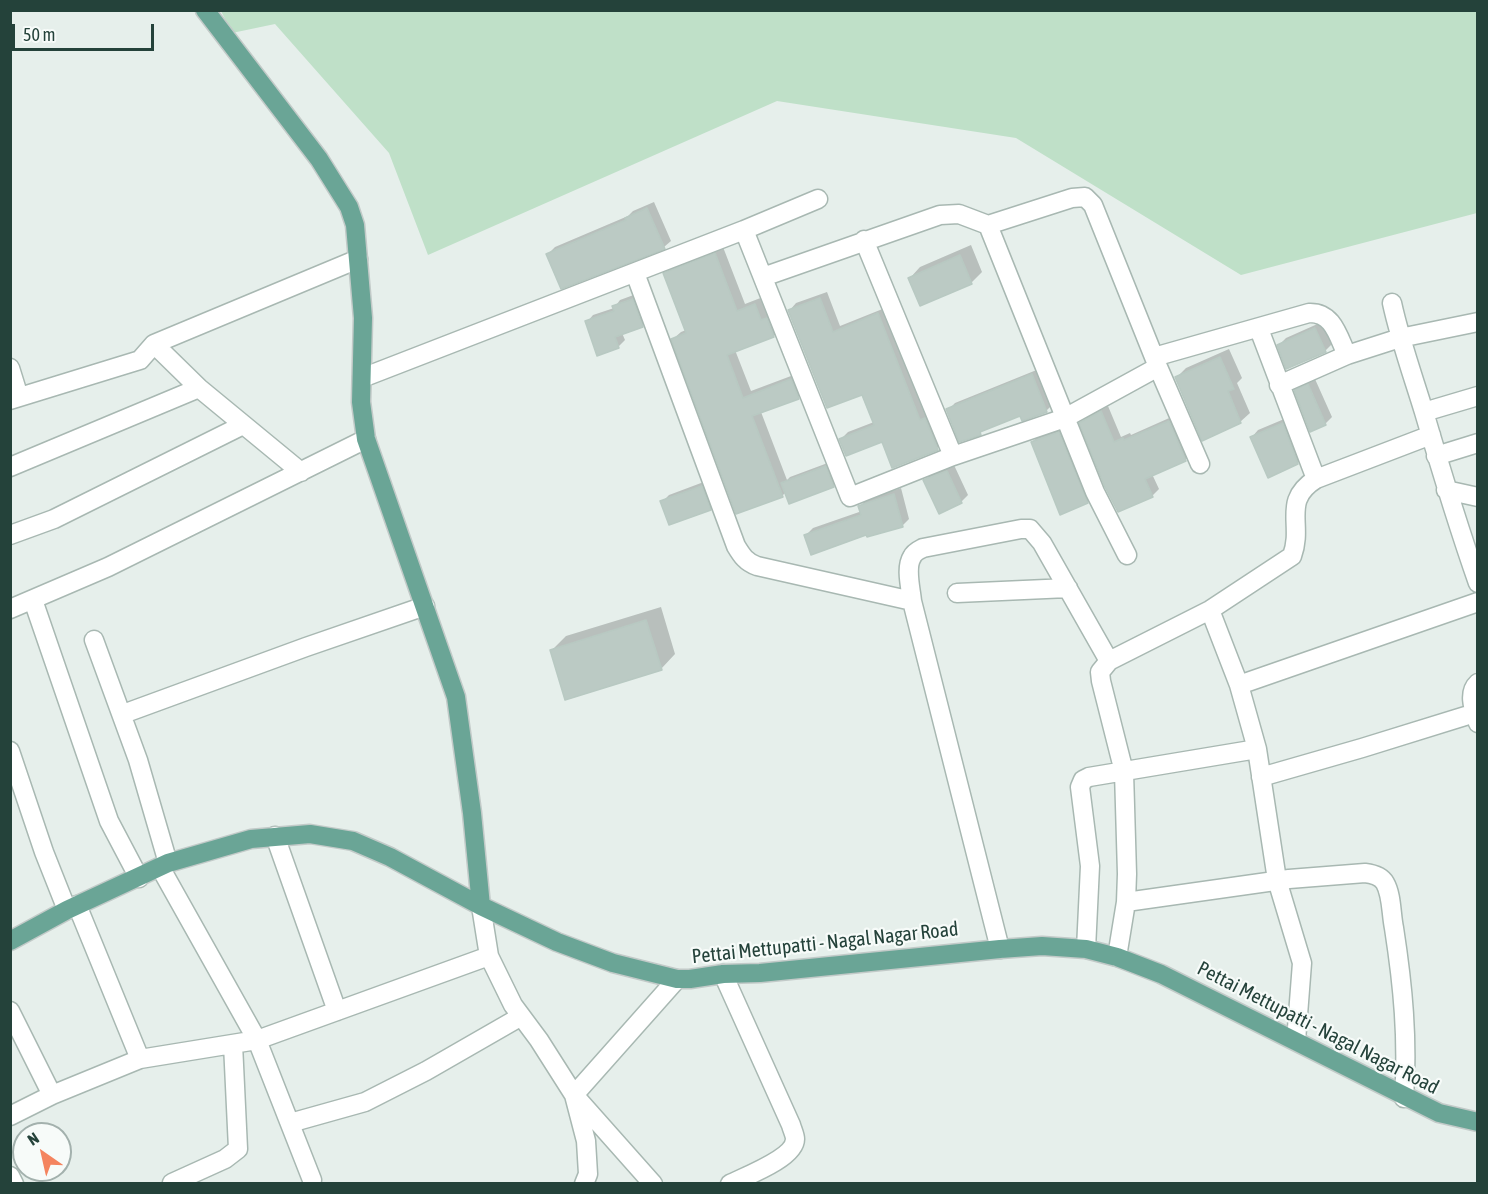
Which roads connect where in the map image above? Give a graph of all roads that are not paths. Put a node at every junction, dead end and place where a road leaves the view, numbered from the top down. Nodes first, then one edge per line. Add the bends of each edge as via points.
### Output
1 (205, 10) edge
2 (818, 199) dead end
3 (988, 225) junction
4 (744, 230) junction
5 (864, 240) junction
6 (358, 259) junction
7 (635, 273) junction
8 (763, 277) junction
9 (1392, 303) dead end
10 (1478, 322) edge
11 (1259, 329) junction
12 (1400, 338) junction
13 (154, 344) junction
14 (1347, 354) junction
15 (1156, 362) junction
16 (10, 368) edge
17 (362, 378) junction
18 (1279, 385) junction
19 (199, 388) junction
20 (1478, 396) edge
21 (15, 398) edge
22 (1424, 412) junction
23 (1065, 418) junction
24 (243, 425) junction
25 (1431, 435) junction
26 (366, 439) junction
27 (1478, 443) edge
28 (953, 456) junction
29 (1436, 456) junction
30 (1200, 464) dead end
31 (10, 468) edge
32 (301, 472) junction
33 (1316, 479) junction
34 (1446, 490) junction
35 (1478, 496) edge
36 (10, 536) edge
37 (1127, 555) dead end
38 (1478, 583) edge
39 (1068, 588) junction
40 (957, 593) dead end
41 (33, 600) junction
42 (912, 601) junction
43 (1478, 602) edge
44 (425, 606) junction
45 (10, 609) edge
46 (1210, 610) junction
47 (94, 640) dead end
48 (1109, 661) junction
49 (1478, 683) edge
50 (1239, 686) junction
51 (123, 714) junction
52 (1476, 718) edge
53 (1257, 749) junction
54 (10, 752) edge
55 (1124, 772) junction
56 (1261, 777) junction
57 (275, 836) junction
58 (164, 865) junction
59 (139, 878) junction
60 (1277, 880) junction
61 (1126, 902) junction
62 (481, 906) junction
63 (72, 907) junction
64 (10, 940) edge
65 (1000, 949) junction
66 (1086, 949) junction
67 (489, 956) junction
68 (1117, 957) junction
69 (723, 974) junction
70 (677, 979) junction
71 (10, 1011) edge
72 (337, 1011) junction
73 (520, 1017) junction
74 (257, 1040) junction
75 (1296, 1041) junction
76 (233, 1044) junction
77 (140, 1059) junction
78 (52, 1095) junction
79 (574, 1095) junction
80 (1404, 1098) junction
81 (10, 1116) edge
82 (1478, 1122) edge
83 (290, 1123) junction
84 (10, 1176) edge
85 (312, 1180) dead end
86 (172, 1183) edge
87 (14, 1184) edge
88 (584, 1184) edge
89 (653, 1184) edge
90 (730, 1184) edge

1 - 6 main road via 319,159 349,207
2 - 4 street
3 - 5 street via 959,214 940,215
3 - 15 street via 1080,196 1089,200
3 - 23 street
4 - 7 street
4 - 8 street
5 - 8 street
5 - 28 street
6 - 13 street
6 - 17 main road via 363,318
7 - 17 street
7 - 42 street via 736,546 748,563
8 - 28 street via 850,497
9 - 12 street
10 - 12 street
11 - 14 street via 1318,313 1331,321
11 - 15 street
11 - 18 street
12 - 14 street
12 - 22 street
13 - 19 street
13 - 21 street via 140,360
14 - 18 street
15 - 23 street
15 - 30 street
16 - 21 street
17 - 26 main road
18 - 33 street
19 - 24 street
19 - 31 street
20 - 22 street
22 - 25 street
23 - 28 street
23 - 37 street via 1095,492
24 - 32 street
24 - 36 street via 54,519
25 - 29 street
25 - 33 street
26 - 32 street
26 - 44 main road
27 - 29 street
29 - 34 street
32 - 41 street
33 - 46 street via 1304,486 1298,496 1292,556
34 - 35 street
34 - 38 street
39 - 40 street
39 - 42 street via 1037,535 1030,529 1021,529 923,548 915,553 909,567
39 - 48 street
41 - 45 street
41 - 59 street via 109,821
42 - 65 street
43 - 50 street
44 - 51 street
44 - 62 main road via 456,697
46 - 48 street
46 - 50 street
47 - 51 street
48 - 55 street via 1100,672 1101,681
49 - 52 street via 1471,696
50 - 53 street
51 - 58 street
52 - 56 street
53 - 55 street
53 - 56 street
54 - 63 street via 44,852
55 - 61 street
55 - 66 street via 1089,777 1080,787 1090,866
56 - 60 street
57 - 58 main road, Pettai Mettupatti - Nagal Nagar Road via 251,839
57 - 62 main road, Pettai Mettupatti - Nagal Nagar Road via 310,834 353,841
57 - 72 street
58 - 59 main road, Pettai Mettupatti - Nagal Nagar Road
58 - 74 street
59 - 63 main road, Pettai Mettupatti - Nagal Nagar Road
60 - 61 street
60 - 75 street via 1302,963
60 - 80 street via 1365,873 1375,874 1384,882 1402,980 1406,1033
61 - 68 street
62 - 67 street
62 - 70 main road, Pettai Mettupatti - Nagal Nagar Road via 579,951
63 - 64 main road, Pettai Mettupatti - Nagal Nagar Road
63 - 77 street
65 - 66 main road, Pettai Mettupatti - Nagal Nagar Road
65 - 69 main road, Pettai Mettupatti - Nagal Nagar Road
66 - 68 main road, Pettai Mettupatti - Nagal Nagar Road
67 - 72 street
67 - 73 street
68 - 75 main road, Pettai Mettupatti - Nagal Nagar Road
69 - 70 main road, Pettai Mettupatti - Nagal Nagar Road
69 - 90 street via 795,1140 782,1158
70 - 79 street
71 - 78 street
72 - 74 street
73 - 79 street
73 - 83 street via 365,1102
74 - 76 street
74 - 83 street
75 - 80 main road, Pettai Mettupatti - Nagal Nagar Road
76 - 77 street
76 - 86 street via 238,1149
77 - 78 street
78 - 81 street
79 - 88 street via 586,1141 588,1174
79 - 89 street
80 - 82 main road, Pettai Mettupatti - Nagal Nagar Road via 1439,1113
83 - 85 street
84 - 87 street

